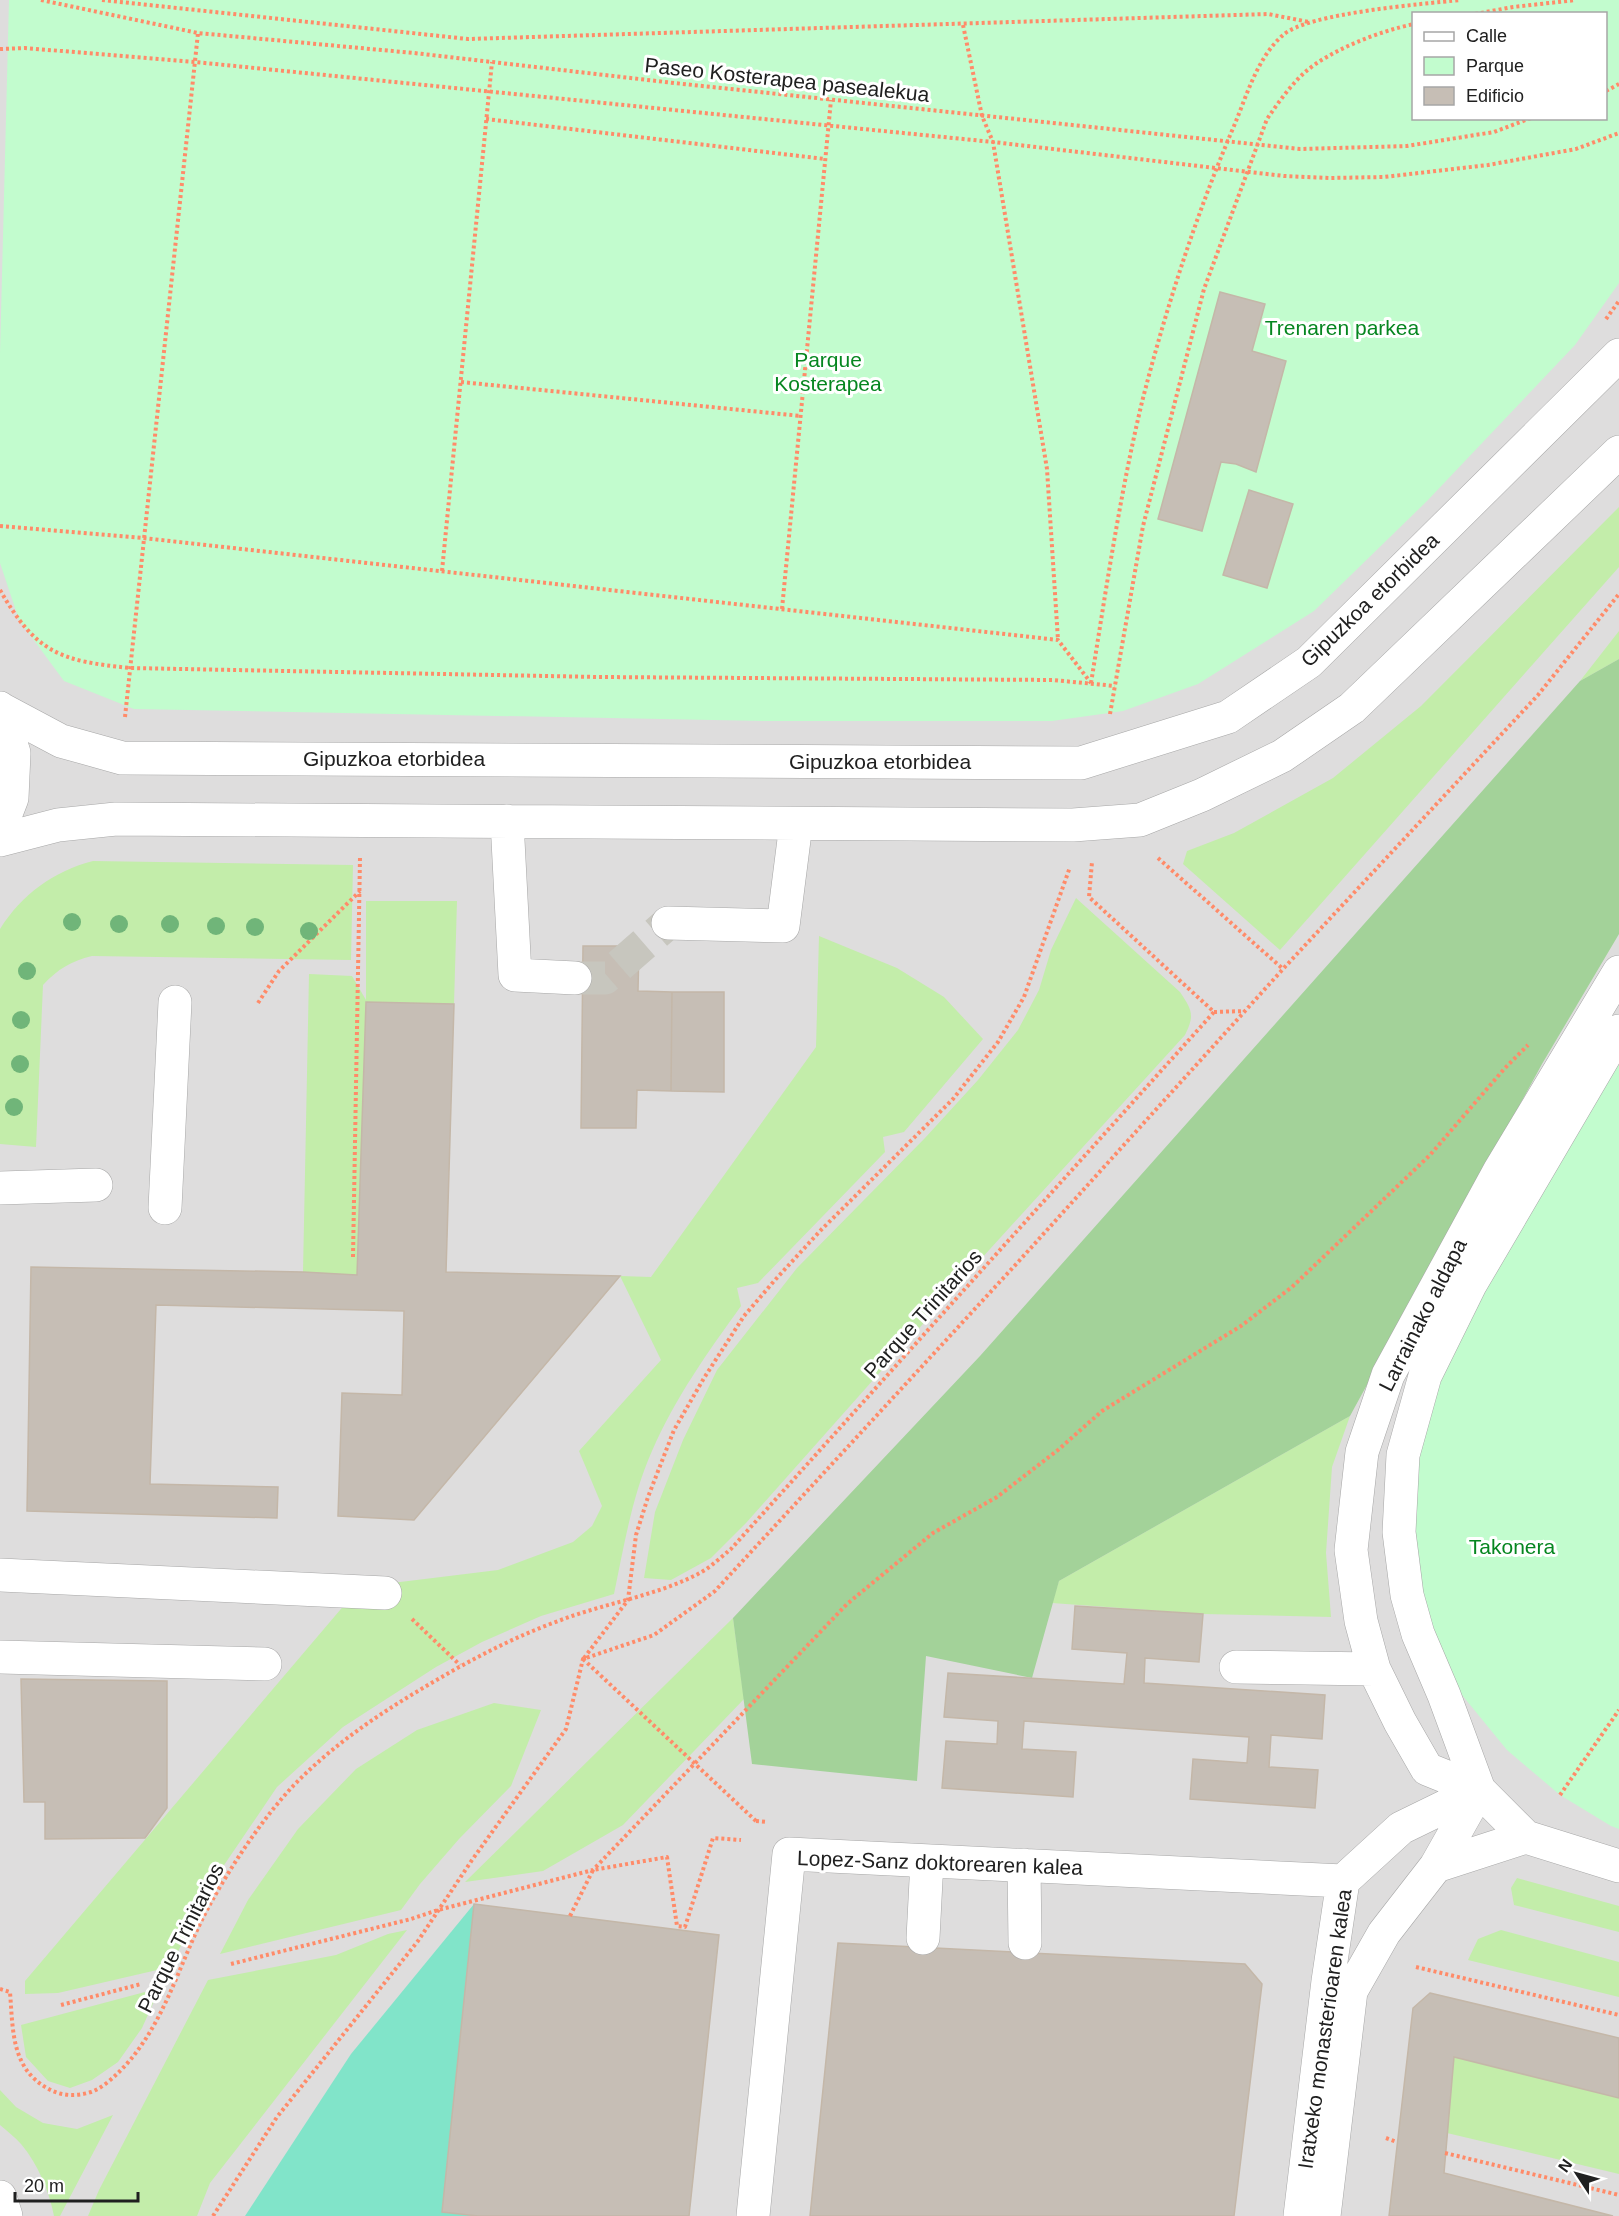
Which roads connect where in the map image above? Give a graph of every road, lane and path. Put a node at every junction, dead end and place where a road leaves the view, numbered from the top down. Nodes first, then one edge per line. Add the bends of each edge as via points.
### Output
1 (41, 0) edge
2 (102, 0) edge
3 (1460, 0) edge
4 (1576, 0) edge
5 (1490, 12) edge
6 (1309, 22) junction
7 (1412, 24) edge
8 (963, 25) junction
9 (198, 33) junction
10 (0, 49) edge
11 (195, 62) junction
12 (492, 62) junction
13 (489, 92) junction
14 (831, 100) junction
15 (982, 116) junction
16 (486, 119) junction
17 (1526, 120) edge
18 (829, 126) junction
19 (1619, 133) edge
20 (1228, 141) junction
21 (993, 142) junction
22 (1256, 145) junction
23 (825, 159) junction
24 (1217, 168) junction
25 (1246, 171) junction
26 (1619, 301) edge
27 (1603, 323) dead end
28 (1619, 355) edge
29 (461, 382) junction
30 (801, 416) junction
31 (1619, 452) edge
32 (0, 526) edge
33 (143, 538) junction
34 (442, 571) junction
35 (0, 590) edge
36 (1619, 594) edge
37 (782, 609) junction
38 (1058, 640) junction
39 (130, 668) junction
40 (1091, 684) junction
41 (1115, 686) junction
42 (0, 708) edge
43 (1110, 715) dead end
44 (125, 717) dead end
45 (507, 821) junction
46 (796, 824) junction
47 (0, 829) edge
48 (0, 840) edge
49 (360, 854) dead end
50 (1158, 858) dead end
51 (1070, 867) dead end
52 (360, 891) junction
53 (1089, 897) dead end
54 (668, 923) tunnel mouth
55 (1283, 969) junction
56 (1619, 972) edge
57 (575, 978) tunnel mouth
58 (174, 1002) dead end
59 (258, 1003) dead end
60 (1245, 1011) junction
61 (1214, 1012) junction
62 (1619, 1031) edge
63 (1530, 1043) dead end
64 (96, 1185) dead end
65 (0, 1188) edge
66 (165, 1208) dead end
67 (353, 1257) dead end
68 (0, 1575) edge
69 (385, 1593) joint
70 (628, 1600) junction
71 (0, 1657) edge
72 (583, 1659) junction
73 (266, 1664) dead end
74 (460, 1665) junction
75 (1236, 1667) dead end
76 (1374, 1670) junction
77 (1619, 1710) edge
78 (1427, 1769) junction
79 (1479, 1790) junction
80 (1560, 1795) dead end
81 (756, 1821) dead end
82 (1401, 1828) junction
83 (1526, 1837) junction
84 (741, 1840) dead end
85 (927, 1861) junction
86 (1024, 1865) junction
87 (1436, 1866) junction
88 (1619, 1866) edge
89 (593, 1870) junction
90 (1344, 1881) junction
91 (438, 1910) junction
92 (570, 1916) dead end
93 (923, 1938) dead end
94 (1025, 1943) dead end
95 (231, 1964) dead end
96 (1416, 1967) dead end
97 (141, 1984) dead end
98 (0, 1989) edge
99 (62, 2005) dead end
100 (1619, 2015) edge
101 (1386, 2138) dead end
102 (1397, 2142) dead end
103 (1445, 2153) dead end
104 (1619, 2195) edge
105 (0, 2197) edge
106 (6, 2216) edge
107 (213, 2216) edge
108 (753, 2216) edge
109 (1299, 2216) edge
110 (1324, 2216) edge

1 - 9 path, Paseo Kosterapea pasealekua
2 - 8 path via 468,39
3 - 6 path
4 - 5 path
6 - 8 path via 1268,14
6 - 20 path via 1284,34 1265,55
7 - 22 path via 1338,51 1305,72 1267,119
8 - 15 path
9 - 11 path
9 - 12 path, Paseo Kosterapea pasealekua
10 - 11 path
11 - 13 path
11 - 33 path
12 - 13 path
12 - 14 path, Paseo Kosterapea pasealekua
13 - 16 path
13 - 18 path
14 - 15 path, Paseo Kosterapea pasealekua
14 - 18 path
15 - 20 path, Paseo Kosterapea pasealekua
15 - 21 path
16 - 23 path
16 - 29 path
17 - 22 path, Paseo Kosterapea pasealekua via 1494,132 1407,146 1300,149
18 - 21 path
18 - 23 path
19 - 25 path via 1565,151 1384,177 1329,178
20 - 22 path, Paseo Kosterapea pasealekua
20 - 24 path
21 - 24 path
21 - 38 path via 1047,469
22 - 25 path
23 - 30 path
24 - 25 path
24 - 40 path via 1178,279 1142,402
25 - 41 path via 1204,289 1169,421 1143,526
26 - 27 path
28 - 42 street, Gipuzkoa etorbidea via 1309,662 1228,717 1082,763 122,758 62,741
29 - 30 path
29 - 34 path
30 - 37 path
31 - 46 street via 1352,708 1282,756 1202,795 1140,820 1073,825
32 - 33 path
33 - 34 path
33 - 39 path
34 - 37 path
35 - 39 path via 16,618 52,651 93,664
36 - 55 path via 1538,695
37 - 38 path
38 - 40 path
39 - 40 path via 576,677 1053,680
39 - 44 path
40 - 41 path
41 - 43 path
42 - 47 street via 14,753 12,798
45 - 46 street
45 - 48 street via 116,819 58,825
45 - 57 street via 515,975
46 - 54 street via 783,926
49 - 52 path
50 - 55 path
51 - 70 path via 1024,997 998,1042 953,1099 820,1230 744,1316 704,1378 674,1430 648,1497 636,1535
52 - 59 path via 279,971
52 - 67 path
53 - 61 path
55 - 60 path
56 - 76 street, Larrainako aldapa via 1500,1170 1388,1375 1362,1452 1352,1550 1361,1621
58 - 66 street
60 - 61 path
60 - 72 path via 715,1591 654,1635
61 - 70 path, Parque Trinitarios via 731,1549 700,1573
62 - 79 street, Larrainako aldapa via 1470,1285 1425,1376 1403,1455 1399,1532 1407,1595 1418,1634
63 - 89 path via 1430,1155 1292,1287 1241,1326 1102,1411 997,1497 933,1533 847,1604
64 - 65 street
68 - 69 street
69 - 74 path
70 - 72 path
70 - 74 path, Parque Trinitarios via 592,1608 519,1635
71 - 73 street
72 - 81 path, bridge
72 - 91 path via 566,1729
74 - 98 path, Parque Trinitarios via 345,1738 294,1785 208,1908 147,2038 110,2081 77,2096 56,2094 35,2082 21,2063 13,2036 10,1992
75 - 76 street
76 - 78 street, Larrainako aldapa
77 - 80 path
78 - 79 street, Larrainako aldapa
78 - 82 street, Iratxeko monasterioaren kalea
79 - 82 street, Iratxeko monasterioaren kalea
79 - 83 street, Larrainako aldapa
79 - 87 street, Iratxeko monasterioaren kalea
82 - 90 street, Iratxeko monasterioaren kalea
83 - 87 street
83 - 88 street, Larrainako aldapa
84 - 89 path via 713,1838 685,1927 677,1926 667,1857
85 - 86 street, Lopez-Sanz doktorearen kalea
85 - 93 street
85 - 108 street, Lopez-Sanz doktorearen kalea via 789,1854
86 - 90 street, Lopez-Sanz doktorearen kalea
86 - 94 street
87 - 110 street, Iratxeko monasterioaren kalea via 1384,1933 1351,1991
89 - 91 path
89 - 92 path
90 - 109 street, Iratxeko monasterioaren kalea
91 - 95 path
91 - 107 path via 418,1941 277,2117
96 - 100 path
97 - 99 path
101 - 102 path
103 - 104 path
105 - 106 street

